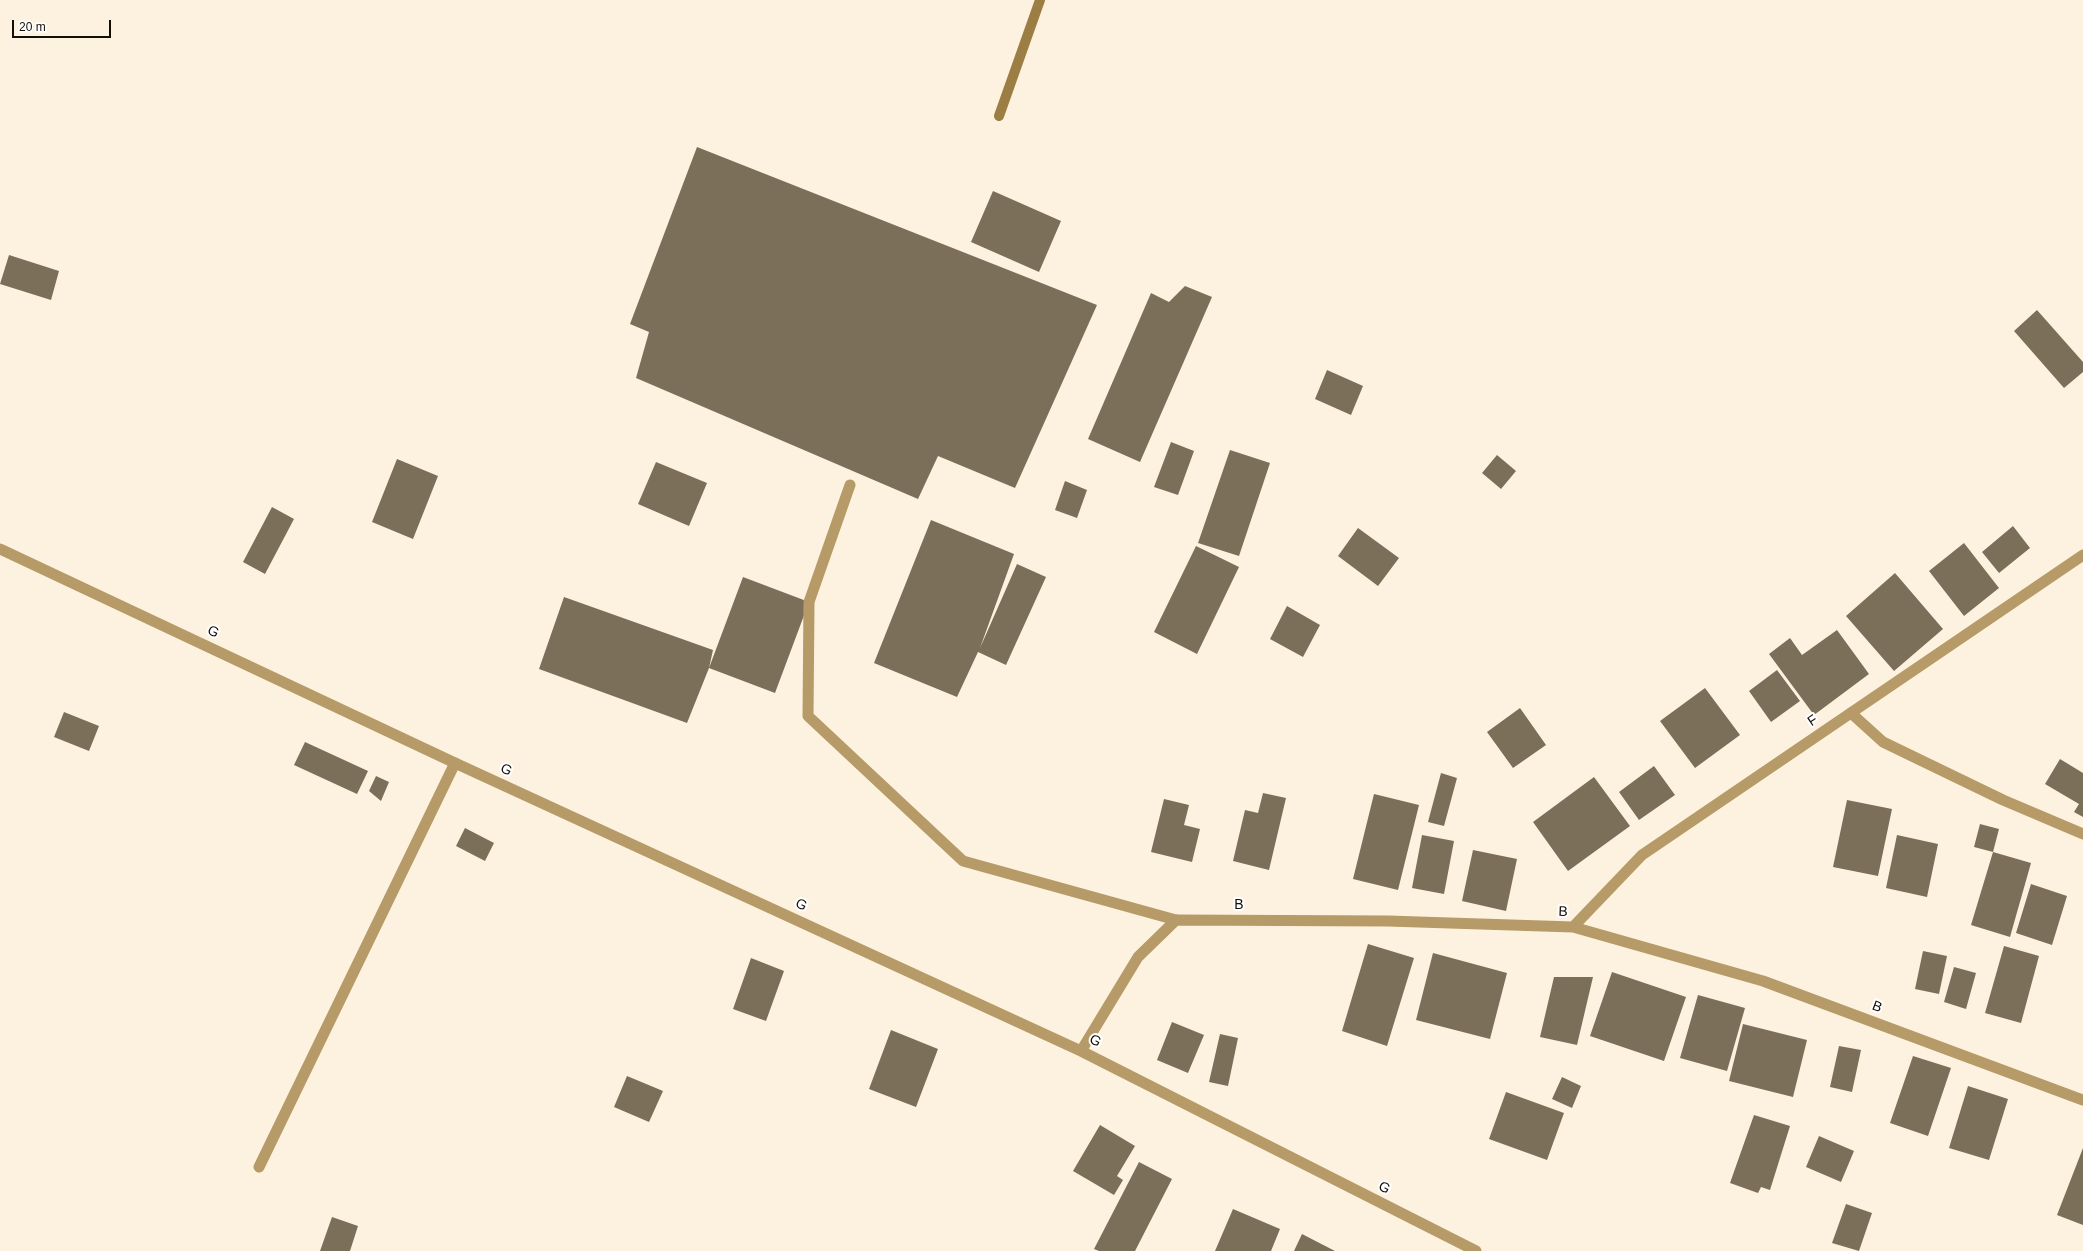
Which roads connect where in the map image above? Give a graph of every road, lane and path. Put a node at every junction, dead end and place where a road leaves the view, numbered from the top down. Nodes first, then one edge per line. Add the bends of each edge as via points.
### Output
1 (850, 485) dead end
2 (0, 549) edge
3 (2083, 555) edge
4 (1851, 713) junction
5 (455, 763) junction
6 (2083, 834) edge
7 (1176, 920) junction
8 (1574, 927) junction
9 (1081, 1051) junction
10 (2083, 1100) edge
11 (259, 1167) dead end
12 (1476, 1251) edge

1 - 7 street, B via 809,602 808,716 963,861
2 - 5 street, G
3 - 4 street, F
4 - 6 street via 1884,742 1996,797
4 - 8 street, F via 1642,855
5 - 9 street, G
5 - 11 street
7 - 8 street, B via 1388,921
7 - 9 street via 1138,956
8 - 10 street, B via 1763,980
9 - 12 street, G

